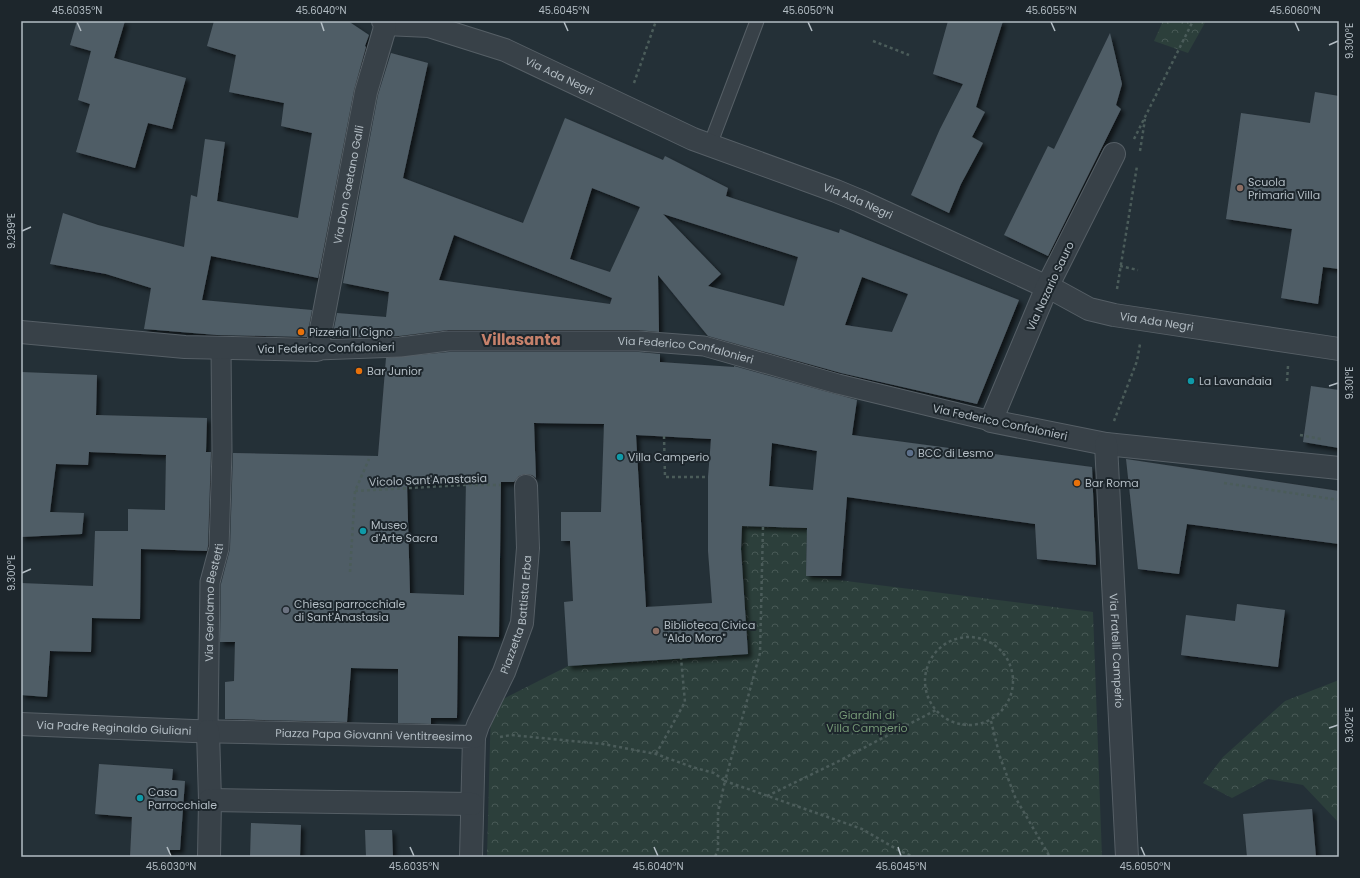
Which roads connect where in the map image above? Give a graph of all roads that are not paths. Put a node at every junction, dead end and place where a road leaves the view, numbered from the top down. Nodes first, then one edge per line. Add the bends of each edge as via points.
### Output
1 (757, 21) edge
2 (384, 22) edge
3 (710, 145) junction
4 (1114, 154) dead end
5 (1047, 287) junction
6 (21, 332) edge
7 (221, 348) junction
8 (1339, 349) edge
9 (317, 350) junction
10 (991, 421) junction
11 (1106, 444) junction
12 (1339, 468) edge
13 (526, 486) road end
14 (21, 724) edge
15 (208, 731) junction
16 (474, 737) junction
17 (210, 800) junction
18 (472, 804) junction
19 (209, 857) edge
20 (471, 857) edge
21 (1126, 857) edge

1 - 3 lane
2 - 3 street, Via Ada Negri via 429,26 505,50
2 - 9 street, Via Don Gaetano Galli via 384,31 366,92
3 - 5 street, Via Ada Negri via 860,201
4 - 5 street, Via Nazario Sauro
5 - 8 street, Via Ada Negri via 1089,309 1160,323
5 - 10 street, Via Nazario Sauro
6 - 7 street, Via Federico Confalonieri
7 - 9 street, Via Federico Confalonieri
7 - 15 street, Via Gerolamo Bestetti via 222,450 219,548 210,582
9 - 10 street, Via Federico Confalonieri via 400,347 448,341 639,341 704,346 838,384
10 - 11 street, Via Federico Confalonieri
11 - 12 street, Via Federico Confalonieri
11 - 21 street, Via Fratelli Camperio
13 - 16 street, Piazzetta Battista Erba via 528,548 522,623 504,672
14 - 15 street, Via Padre Reginaldo Giuliani
15 - 16 street, Piazza Papa Giovanni Ventitreesimo
15 - 17 street, Via Gerolamo Bestetti
16 - 18 street, Piazza Papa Giovanni Ventitreesimo
17 - 18 street
17 - 19 street, Via Gerolamo Bestetti
18 - 20 street, Piazza Papa Giovanni Ventitreesimo

